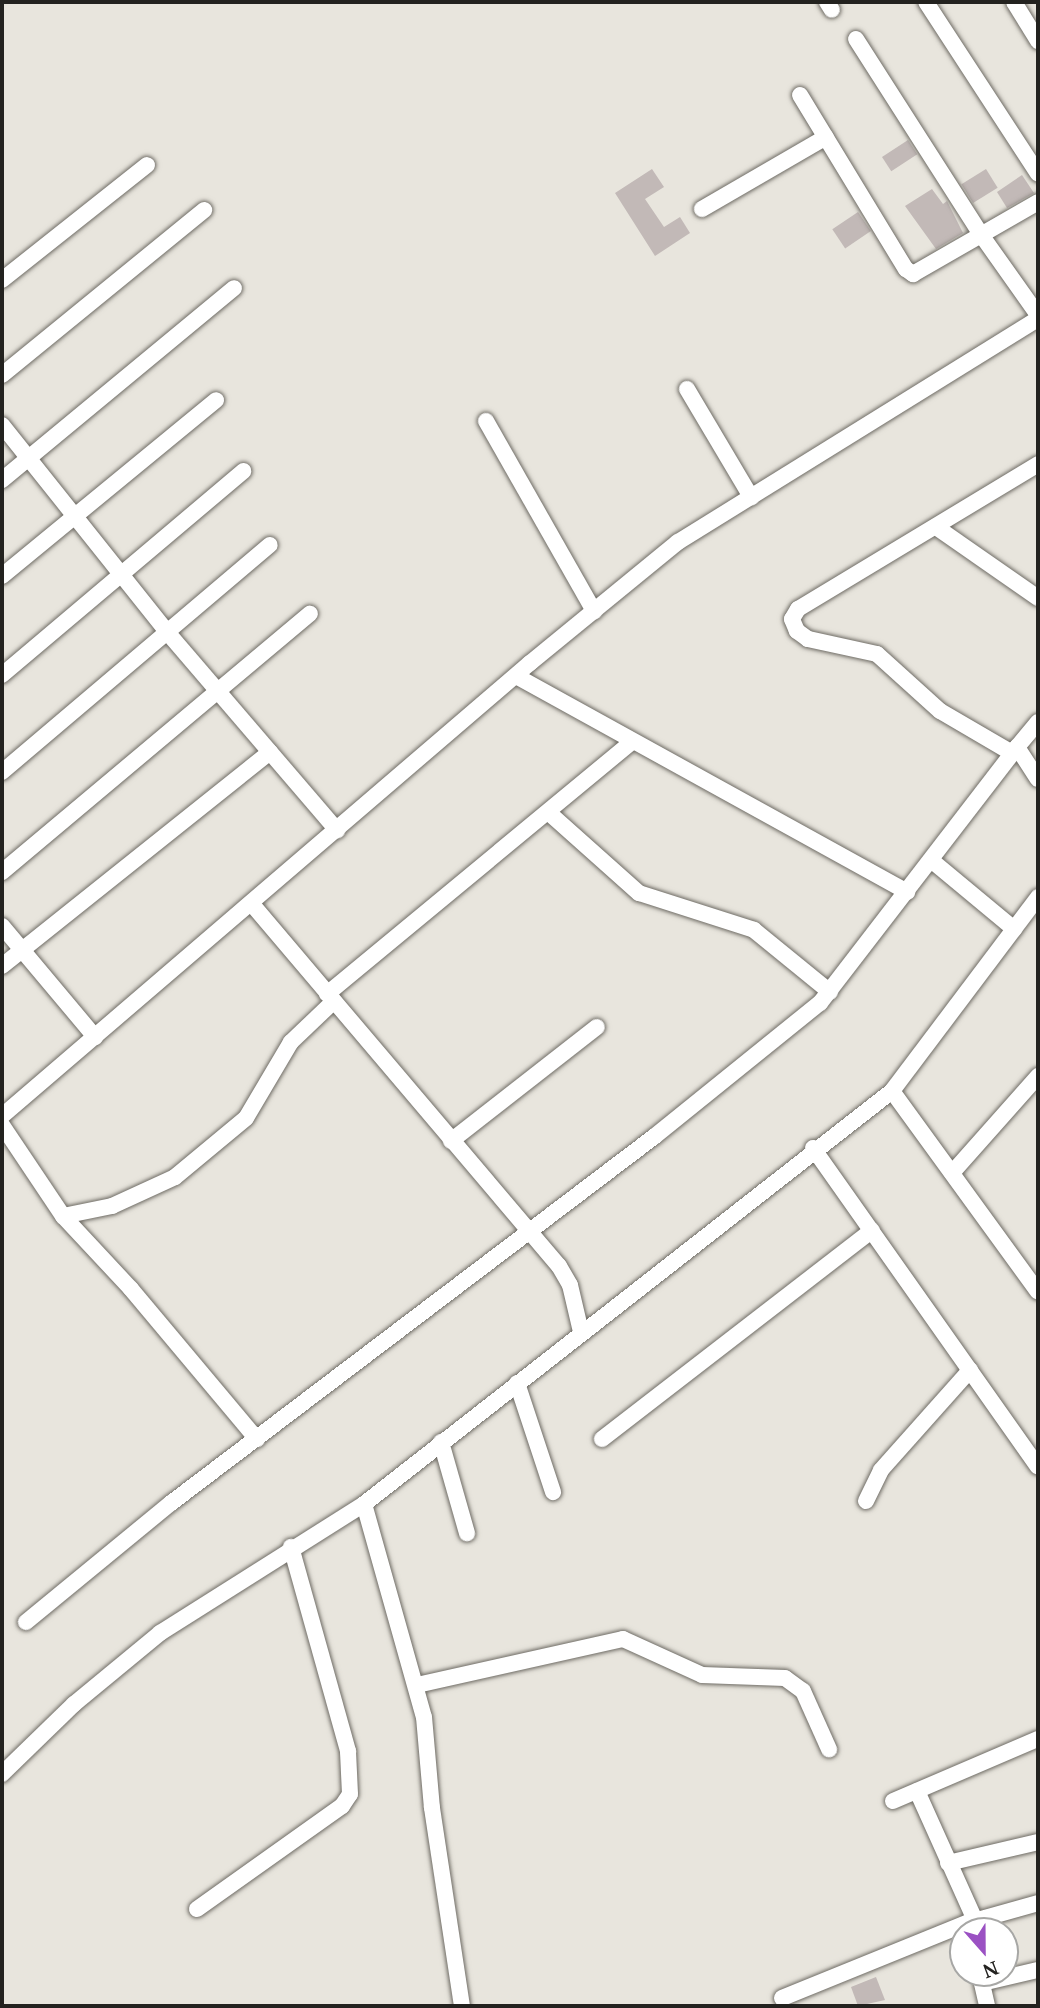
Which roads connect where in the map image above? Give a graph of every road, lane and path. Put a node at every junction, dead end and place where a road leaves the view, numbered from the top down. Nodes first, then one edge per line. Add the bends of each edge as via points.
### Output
1 (926, 2) edge
2 (1014, 2) edge
3 (856, 39) dead end
4 (1038, 41) edge
5 (800, 95) dead end
6 (826, 137) junction
7 (147, 165) dead end
8 (1038, 174) edge
9 (1038, 202) edge
10 (702, 209) dead end
11 (204, 210) dead end
12 (982, 236) junction
13 (2, 280) edge
14 (234, 288) dead end
15 (1038, 317) edge
16 (2, 375) edge
17 (687, 389) dead end
18 (216, 400) dead end
19 (486, 421) dead end
20 (2, 425) edge
21 (28, 458) junction
22 (1038, 464) edge
23 (243, 471) dead end
24 (2, 480) edge
25 (751, 497) junction
26 (74, 515) junction
27 (936, 527) junction
28 (270, 545) dead end
29 (121, 573) junction
30 (2, 576) edge
31 (1038, 598) edge
32 (594, 611) junction
33 (310, 614) dead end
34 (168, 633) junction
35 (2, 675) edge
36 (516, 676) junction
37 (217, 691) junction
38 (1038, 722) edge
39 (632, 742) junction
40 (1015, 750) junction
41 (270, 752) junction
42 (2, 772) edge
43 (1038, 779) edge
44 (548, 812) junction
45 (337, 830) junction
46 (931, 860) junction
47 (2, 872) edge
48 (908, 892) junction
49 (251, 903) junction
50 (1035, 906) edge
51 (2, 926) edge
52 (1014, 929) junction
53 (21, 950) junction
54 (2, 966) edge
55 (830, 992) junction
56 (331, 998) junction
57 (597, 1027) dead end
58 (95, 1037) junction
59 (1038, 1076) edge
60 (892, 1091) junction
61 (2, 1116) edge
62 (2, 1125) edge
63 (451, 1141) junction
64 (813, 1148) junction
65 (952, 1174) junction
66 (63, 1216) junction
67 (872, 1230) junction
68 (528, 1233) junction
69 (1038, 1292) edge
70 (581, 1332) junction
71 (970, 1370) junction
72 (517, 1383) junction
73 (257, 1439) junction
74 (602, 1439) dead end
75 (441, 1442) junction
76 (1038, 1467) edge
77 (553, 1492) dead end
78 (866, 1501) dead end
79 (364, 1504) junction
80 (467, 1533) dead end
81 (291, 1547) junction
82 (26, 1622) dead end
83 (417, 1685) junction
84 (1038, 1739) edge
85 (829, 1749) dead end
86 (2, 1774) edge
87 (917, 1791) junction
88 (892, 1801) dead end
89 (1038, 1842) edge
90 (948, 1863) junction
91 (1038, 1903) edge
92 (197, 1909) dead end
93 (967, 1917) edge
94 (995, 1917) edge
95 (949, 1933) edge
96 (1038, 1970) edge
97 (1019, 1973) edge
98 (983, 1987) edge
99 (782, 1998) dead end
100 (462, 2006) edge
101 (987, 2006) edge

1 - 8 street
2 - 4 street
3 - 12 street
5 - 6 street
6 - 10 street
6 - 12 street via 906,269 921,273
7 - 13 street
9 - 12 street
11 - 16 street
12 - 15 street
14 - 21 street
15 - 25 street
17 - 25 street
18 - 26 street
19 - 32 street
20 - 21 street
21 - 24 street
21 - 26 street
22 - 27 street
23 - 29 street
25 - 32 street via 678,542
26 - 29 street
26 - 30 street
27 - 31 street
27 - 40 street via 798,608 793,625 808,639 877,654 940,711
28 - 34 street
29 - 34 street
29 - 35 street
32 - 36 street
33 - 37 street
34 - 37 street
34 - 42 street
36 - 39 street
36 - 45 street
37 - 41 street
37 - 47 street
38 - 40 street
39 - 44 street
39 - 48 street
40 - 43 street
40 - 46 street
41 - 45 street
41 - 53 street
44 - 55 street via 639,893 754,930
44 - 56 street
45 - 49 street
46 - 48 street
46 - 52 street
48 - 55 street
49 - 56 street
49 - 58 street
50 - 52 street
51 - 53 street
52 - 60 street
53 - 54 street
53 - 58 street
55 - 68 street
56 - 63 street
56 - 66 street via 291,1042 246,1118 175,1177 112,1206
57 - 63 street
58 - 61 street
59 - 65 street
60 - 64 street
60 - 65 street
62 - 66 street
63 - 68 street
64 - 67 street
64 - 70 street
65 - 69 street
66 - 73 street
67 - 71 street
67 - 74 street
68 - 70 street via 566,1276
68 - 73 street
70 - 72 street
71 - 76 street
71 - 78 street via 881,1470
72 - 75 street
72 - 77 street
73 - 82 street via 170,1503
75 - 79 street
75 - 80 street
79 - 81 street
79 - 83 street
81 - 86 street via 211,1597 114,1669
81 - 92 street via 348,1751 350,1794 342,1806
83 - 85 street via 623,1639 702,1675 785,1678 803,1691
83 - 100 street
84 - 87 street
87 - 88 street
87 - 90 street
89 - 90 street
90 - 93 street
91 - 94 street
95 - 99 street
96 - 97 street
98 - 101 street

